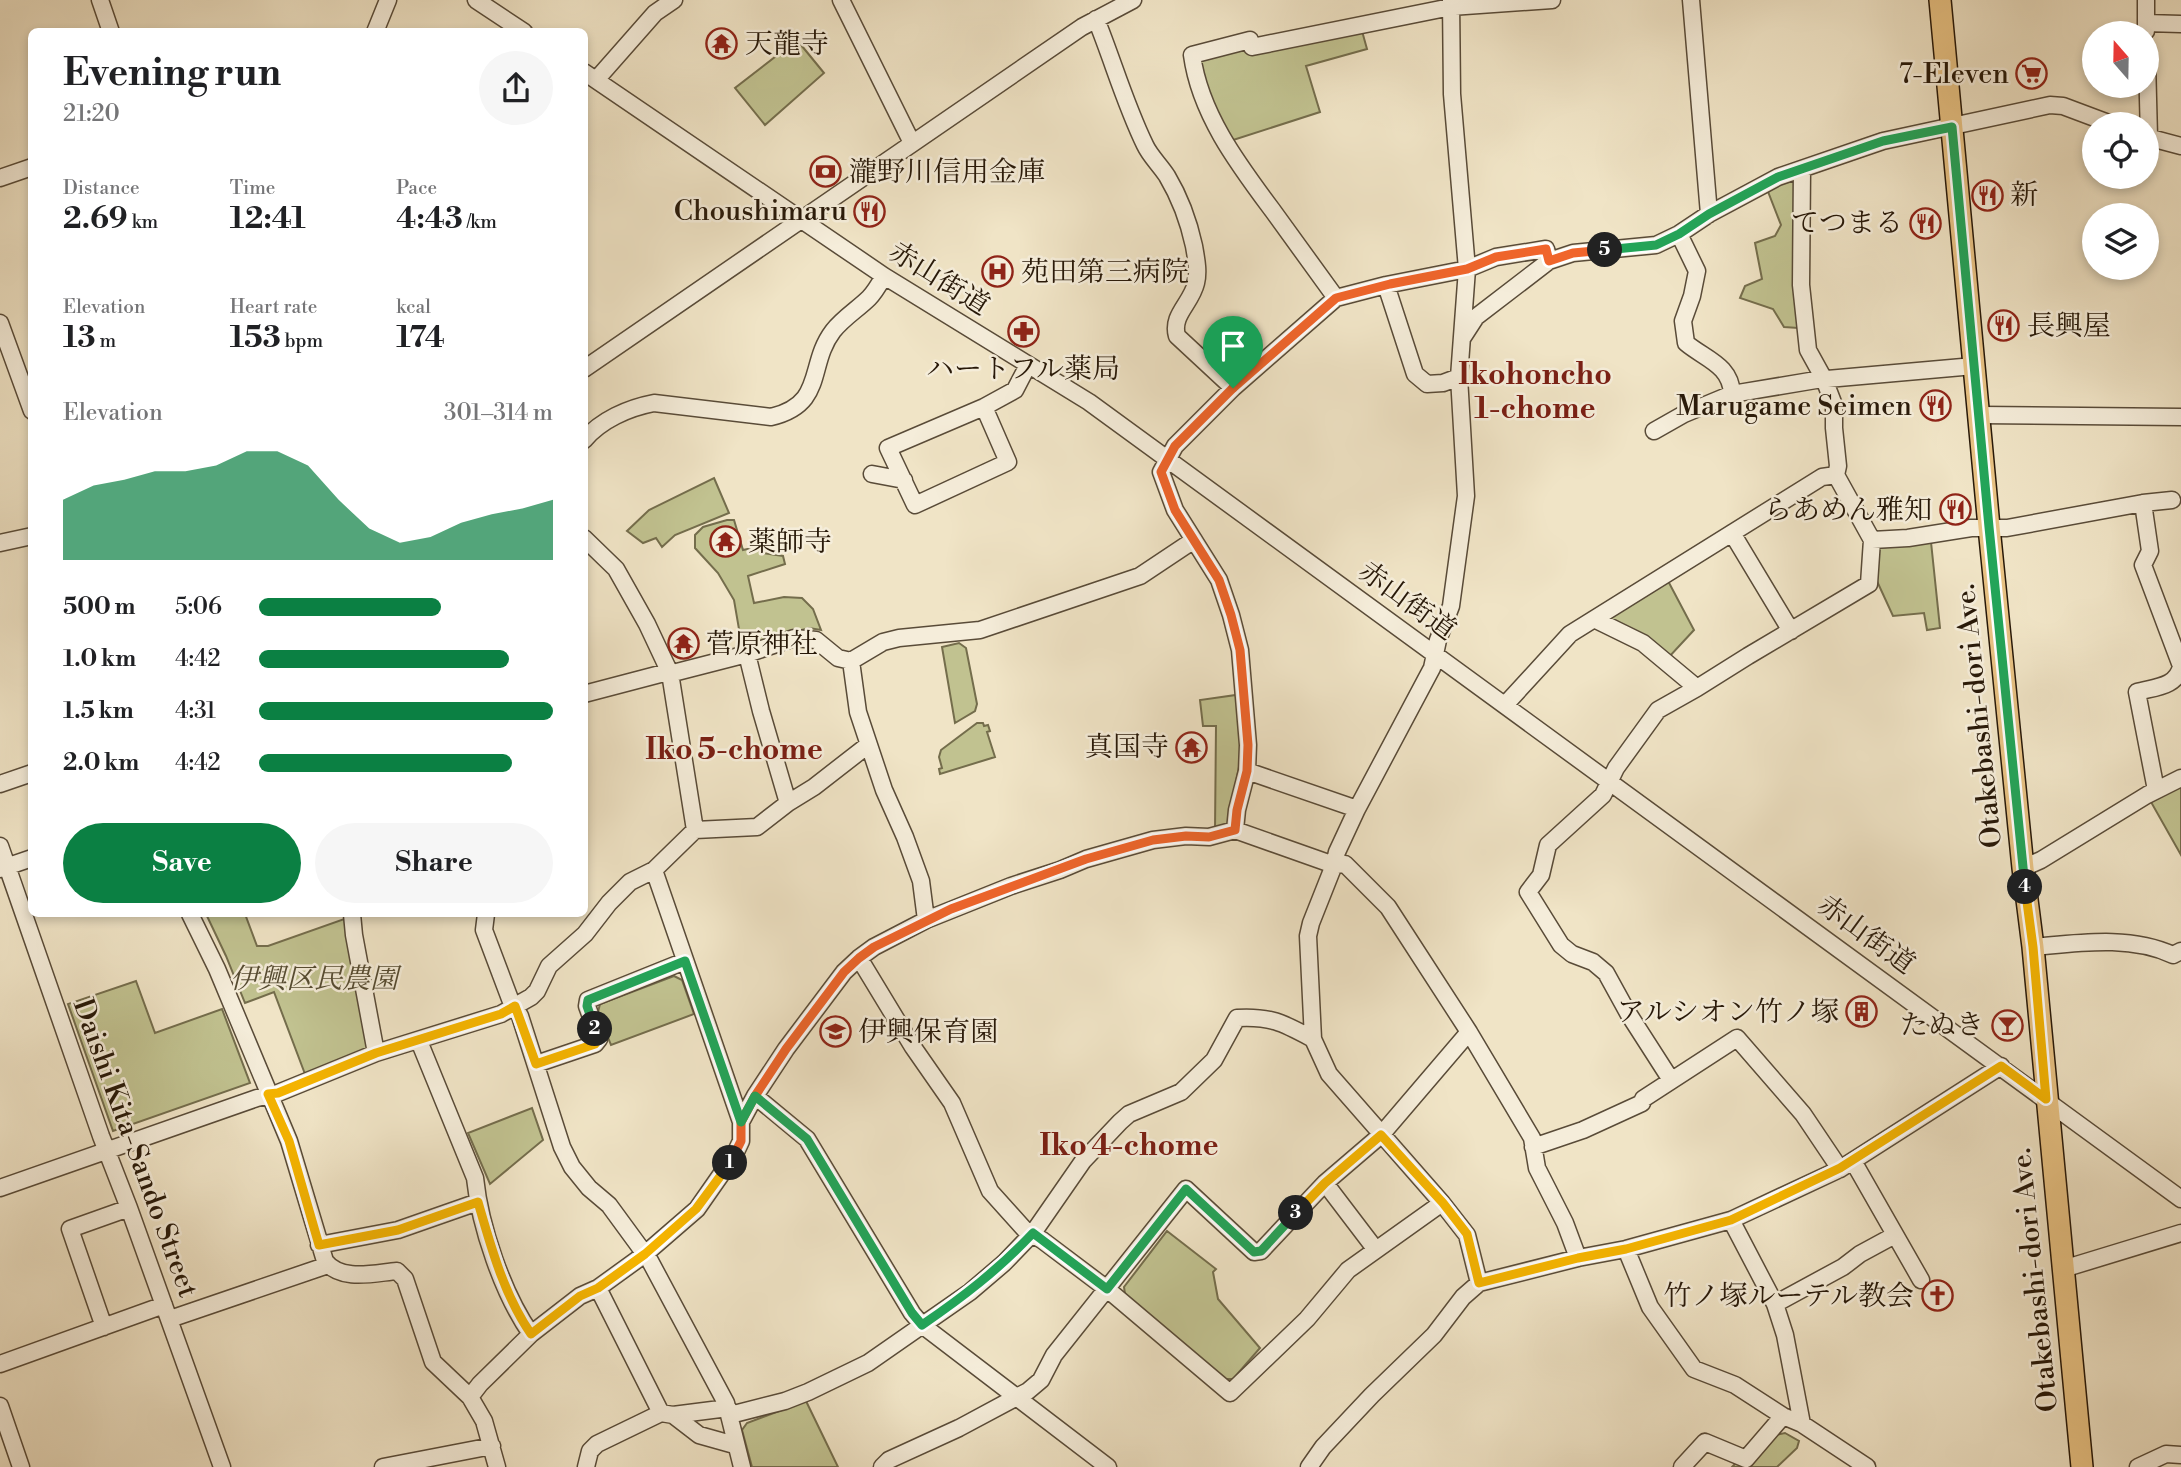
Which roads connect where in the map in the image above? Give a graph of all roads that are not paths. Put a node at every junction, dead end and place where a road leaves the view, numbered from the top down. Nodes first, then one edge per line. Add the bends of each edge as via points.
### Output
1 (100, 0) edge
2 (388, 0) edge
3 (477, 0) edge
4 (674, 0) edge
5 (841, 0) edge
6 (1133, 0) edge
7 (1552, 0) edge
8 (1692, 0) edge
9 (1940, 0) edge
10 (2146, 0) edge
11 (1451, 4) edge
12 (495, 7) edge
13 (1096, 19) junction
14 (2146, 21) edge
15 (2181, 24) edge
16 (2160, 26) edge
17 (110, 28) edge
18 (377, 28) edge
19 (497, 28) edge
20 (519, 28) edge
21 (590, 76) edge
22 (2082, 113) edge
23 (1952, 127) junction
24 (2159, 140) edge
25 (912, 143) junction
26 (2181, 146) edge
27 (28, 168) edge
28 (1802, 169) junction
29 (0, 178) edge
30 (1709, 214) junction
31 (802, 219) junction
32 (1679, 234) junction
33 (1549, 261) junction
34 (1467, 269) junction
35 (884, 276) junction
36 (1386, 285) junction
37 (1336, 298) junction
38 (0, 323) edge
39 (1461, 339) junction
40 (588, 366) edge
41 (1028, 366) junction
42 (1974, 366) junction
43 (1459, 377) junction
44 (1824, 379) junction
45 (1233, 388) junction
46 (1732, 394) junction
47 (28, 400) edge
48 (984, 407) junction
49 (1980, 415) junction
50 (2181, 416) edge
51 (1654, 431) dead end
52 (588, 437) edge
53 (1167, 460) junction
54 (872, 474) dead end
55 (1836, 475) junction
56 (904, 480) junction
57 (2172, 500) dead end
58 (2143, 503) junction
59 (1989, 527) junction
60 (1732, 533) junction
61 (28, 537) edge
62 (1194, 540) junction
63 (1872, 540) junction
64 (588, 542) edge
65 (0, 543) edge
66 (1594, 619) junction
67 (1791, 631) junction
68 (747, 654) junction
69 (1435, 654) junction
70 (850, 661) junction
71 (670, 673) junction
72 (1697, 688) junction
73 (588, 693) edge
74 (1506, 705) junction
75 (868, 745) junction
76 (1247, 771) junction
77 (28, 774) edge
78 (2181, 778) edge
79 (1610, 781) junction
80 (0, 784) edge
81 (2156, 790) junction
82 (788, 803) junction
83 (1357, 809) junction
84 (695, 830) junction
85 (1235, 830) junction
86 (0, 846) edge
87 (28, 859) edge
88 (1334, 865) junction
89 (4, 867) edge
90 (2023, 868) junction
91 (654, 870) junction
92 (191, 917) edge
93 (352, 917) edge
94 (486, 917) edge
95 (926, 920) junction
96 (2033, 947) junction
97 (859, 958) junction
98 (2179, 958) edge
99 (685, 961) junction
100 (515, 1006) junction
101 (1469, 1032) junction
102 (1313, 1038) junction
103 (419, 1041) junction
104 (376, 1053) junction
105 (536, 1064) junction
106 (2001, 1066) junction
107 (1671, 1080) junction
108 (268, 1094) junction
109 (755, 1096) junction
110 (2046, 1099) junction
111 (741, 1122) junction
112 (1381, 1135) junction
113 (1533, 1147) junction
114 (107, 1149) junction
115 (1847, 1165) junction
116 (1325, 1183) junction
117 (0, 1188) edge
118 (2181, 1199) edge
119 (478, 1202) junction
120 (1443, 1203) junction
121 (129, 1208) junction
122 (1731, 1220) junction
123 (1033, 1233) junction
124 (2181, 1233) edge
125 (1895, 1235) junction
126 (319, 1245) junction
127 (1626, 1249) junction
128 (1376, 1250) junction
129 (645, 1254) junction
130 (1578, 1258) junction
131 (328, 1265) junction
132 (2063, 1269) junction
133 (1921, 1280) dead end
134 (1479, 1283) junction
135 (598, 1288) junction
136 (1107, 1289) junction
137 (1775, 1304) junction
138 (167, 1312) junction
139 (922, 1325) junction
140 (104, 1327) junction
141 (531, 1334) junction
142 (0, 1364) edge
143 (470, 1397) junction
144 (1017, 1397) junction
145 (0, 1406) edge
146 (729, 1411) junction
147 (667, 1414) junction
148 (1783, 1416) junction
149 (1802, 1424) junction
150 (736, 1443) junction
151 (492, 1446) junction
152 (2177, 1459) edge
153 (1849, 1462) edge
154 (21, 1467) edge
155 (222, 1467) edge
156 (383, 1467) edge
157 (497, 1467) edge
158 (586, 1467) edge
159 (742, 1467) edge
160 (882, 1467) edge
161 (1108, 1467) edge
162 (1309, 1467) edge
163 (1682, 1467) edge
164 (1867, 1467) edge
165 (2082, 1467) edge
166 (2138, 1467) edge

1 - 17 street
2 - 18 street
3 - 12 street
4 - 21 street
5 - 25 street
6 - 13 street
7 - 11 street
8 - 30 street
9 - 23 main road, Otakebashi-dori Ave.
10 - 14 street
11 - 34 street via 1452,94
11 - 37 street via 1252,47 1250,40 1192,55 1195,78 1227,146
12 - 19 street
12 - 20 street
13 - 25 street
13 - 45 street via 1132,117 1146,148 1167,177 1194,244 1196,285 1178,316 1177,336
15 - 16 street
21 - 31 street, 赤山街道
22 - 23 street via 2050,105
23 - 28 street via 1883,141
23 - 42 main road, Otakebashi-dori Ave.
24 - 26 street
25 - 31 street
27 - 29 street
28 - 30 street
28 - 44 street via 1801,285 1808,350
30 - 32 street
31 - 35 street, 赤山街道
31 - 40 street
32 - 33 street via 1656,245 1573,253
32 - 46 street via 1697,271 1684,321 1686,343 1718,364
33 - 34 street via 1546,249 1496,257
33 - 39 street via 1476,317
34 - 36 street
34 - 39 street
35 - 41 street, 赤山街道
35 - 52 street via 872,295 834,329 808,395 785,414 771,417 654,403 615,416
36 - 37 street
36 - 43 street via 1415,374 1427,384
37 - 45 street
38 - 47 street
39 - 43 street
41 - 48 street via 1015,390
41 - 53 street, 赤山街道 via 1089,402
42 - 44 street
42 - 49 main road, Otakebashi-dori Ave.
43 - 69 street via 1466,496 1451,606
44 - 46 street
44 - 55 street via 1834,404
45 - 53 street via 1175,446
46 - 51 street
48 - 56 street via 888,448
48 - 56 street via 1008,462 915,505
49 - 50 street
49 - 59 main road, Otakebashi-dori Ave.
53 - 62 street via 1162,476 1175,510
53 - 69 street, 赤山街道
54 - 56 street
55 - 60 street via 1822,477
55 - 63 street
57 - 58 street
58 - 59 street via 2007,528
58 - 81 street via 2150,551 2143,565 2180,666 2174,682 2137,692
59 - 63 street
59 - 90 main road, Otakebashi-dori Ave.
60 - 66 street
60 - 67 street
61 - 65 street
62 - 70 street via 1140,576 980,630 883,642
62 - 76 street via 1219,580 1240,650
63 - 67 street via 1869,584
64 - 71 street via 616,569
66 - 72 street via 1643,643
66 - 74 street via 1570,634
67 - 72 street
68 - 70 street via 794,638 816,639 838,658
68 - 71 street
68 - 82 street
69 - 74 street, 赤山街道
69 - 83 street via 1432,668
70 - 75 street
71 - 73 street
71 - 84 street
72 - 79 street via 1658,710
74 - 79 street, 赤山街道
75 - 82 street
75 - 95 street via 921,881
76 - 83 street
76 - 85 street
77 - 80 street
78 - 81 street
79 - 106 street, 赤山街道
79 - 107 street via 1603,795 1548,845 1541,874 1528,892 1561,945 1606,973
81 - 90 street
82 - 84 street via 757,827
83 - 88 street
84 - 91 street
85 - 88 street
85 - 95 street via 1128,846
86 - 89 street, Daishi Kita-Sando Street
87 - 89 street
88 - 101 street via 1345,864 1388,907
88 - 102 street via 1308,936
89 - 114 street, Daishi Kita-Sando Street
90 - 96 main road, Otakebashi-dori Ave.
91 - 99 street
91 - 100 street via 630,882 585,934 549,966 537,991
92 - 108 street
93 - 104 street
94 - 100 street via 484,930
95 - 97 street
96 - 98 street via 2108,942 2155,947
96 - 110 main road, Otakebashi-dori Ave.
97 - 109 street via 844,972
97 - 123 street via 952,1103 990,1191
99 - 105 street via 588,1000 599,1039 595,1044
99 - 111 street
100 - 103 street
100 - 105 street
101 - 112 street
101 - 113 street via 1532,1138
102 - 112 street via 1329,1074
102 - 123 street via 1280,1021 1237,1018 1214,1060 1181,1092 1119,1122 1083,1161
103 - 104 street
103 - 119 street via 475,1178
104 - 108 street
105 - 129 street via 572,1167 610,1205
106 - 110 street, 赤山街道
106 - 115 street
107 - 113 street via 1642,1104
107 - 115 street via 1737,1038
108 - 114 street
108 - 126 street via 289,1141
109 - 111 street
109 - 139 street via 807,1139
110 - 118 street, 赤山街道
110 - 132 main road, Otakebashi-dori Ave.
111 - 129 street via 741,1141 734,1157 696,1209
112 - 116 street
112 - 120 street
113 - 130 street via 1537,1168
114 - 117 street
114 - 121 street, Daishi Kita-Sando Street
115 - 122 street
115 - 125 street
116 - 128 street
116 - 136 street via 1261,1251 1254,1252 1186,1189
119 - 126 street via 398,1230
119 - 141 street via 495,1259
120 - 128 street
120 - 134 street via 1467,1234
121 - 138 street, Daishi Kita-Sando Street
121 - 140 street via 70,1229
122 - 127 street
122 - 137 street
123 - 136 street
123 - 139 street via 1004,1264
124 - 132 street
125 - 133 street
125 - 137 street
126 - 131 street
127 - 130 street
127 - 148 street via 1650,1307 1694,1369 1735,1385
128 - 136 street via 1348,1270 1307,1319 1230,1392
129 - 135 street
129 - 146 street
130 - 134 street
131 - 138 street
131 - 143 street via 348,1275 397,1271 405,1279 433,1362
132 - 165 main road, Otakebashi-dori Ave.
134 - 162 street
135 - 141 street via 580,1296
135 - 147 street
136 - 144 street via 1054,1355 1041,1380
137 - 149 street
138 - 140 street
138 - 155 street, Daishi Kita-Sando Street
139 - 144 street
139 - 146 street via 868,1363 808,1392
140 - 142 street
141 - 143 street
143 - 151 street
144 - 160 street
144 - 161 street
145 - 154 street
146 - 147 street
146 - 150 street
147 - 150 street via 699,1435
147 - 158 street via 597,1444
148 - 149 street
148 - 163 street via 1746,1459 1705,1442
149 - 153 street
150 - 159 street
151 - 156 street
151 - 157 street
152 - 166 street via 2166,1454
153 - 164 street

